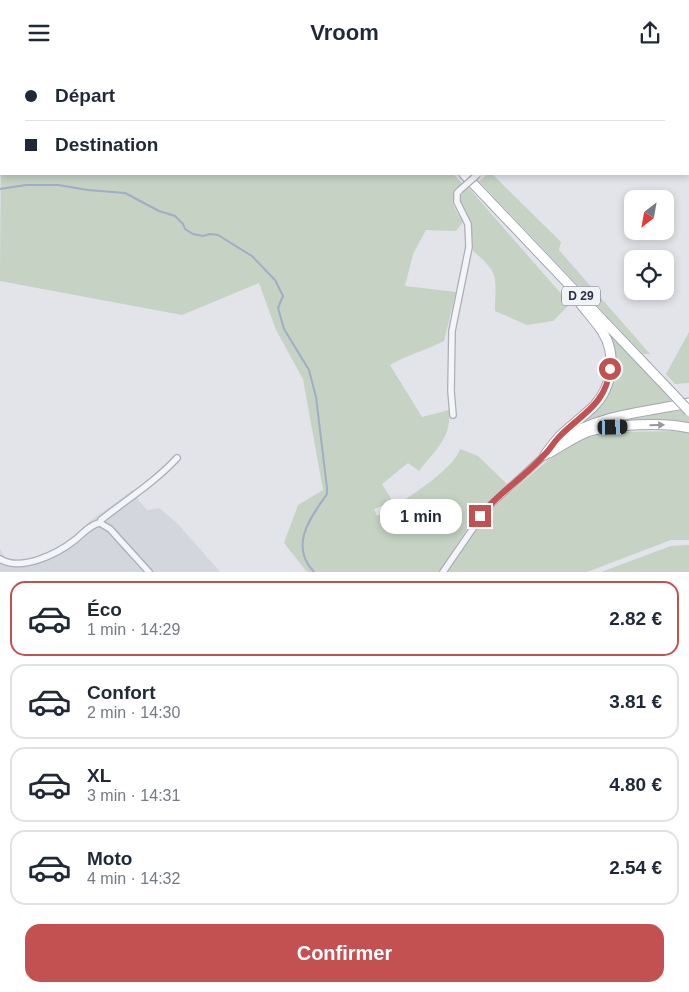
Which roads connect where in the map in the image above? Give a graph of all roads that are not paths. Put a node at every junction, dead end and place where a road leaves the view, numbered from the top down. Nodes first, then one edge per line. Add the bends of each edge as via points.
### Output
1 (465, 175) edge
2 (477, 175) edge
3 (542, 257) junction
4 (689, 403) edge
5 (689, 411) edge
6 (453, 415) dead end
7 (689, 428) edge
8 (545, 455) junction
9 (177, 458) dead end
10 (100, 523) junction
11 (0, 559) edge
12 (149, 572) edge
13 (443, 572) edge

1 - 3 main road, D 29
2 - 6 street, bridge via 457,193 457,202 468,224 469,247 452,331
3 - 5 main road, D 29, bridge
3 - 8 main road via 602,331 611,361 608,383 600,400 558,438
4 - 8 main road via 595,422 571,434
8 -> 7 main road via 576,437 604,428 672,425
8 - 13 street via 487,508
9 - 10 street
10 - 11 street via 28,565 10,565
10 - 12 street via 110,529

